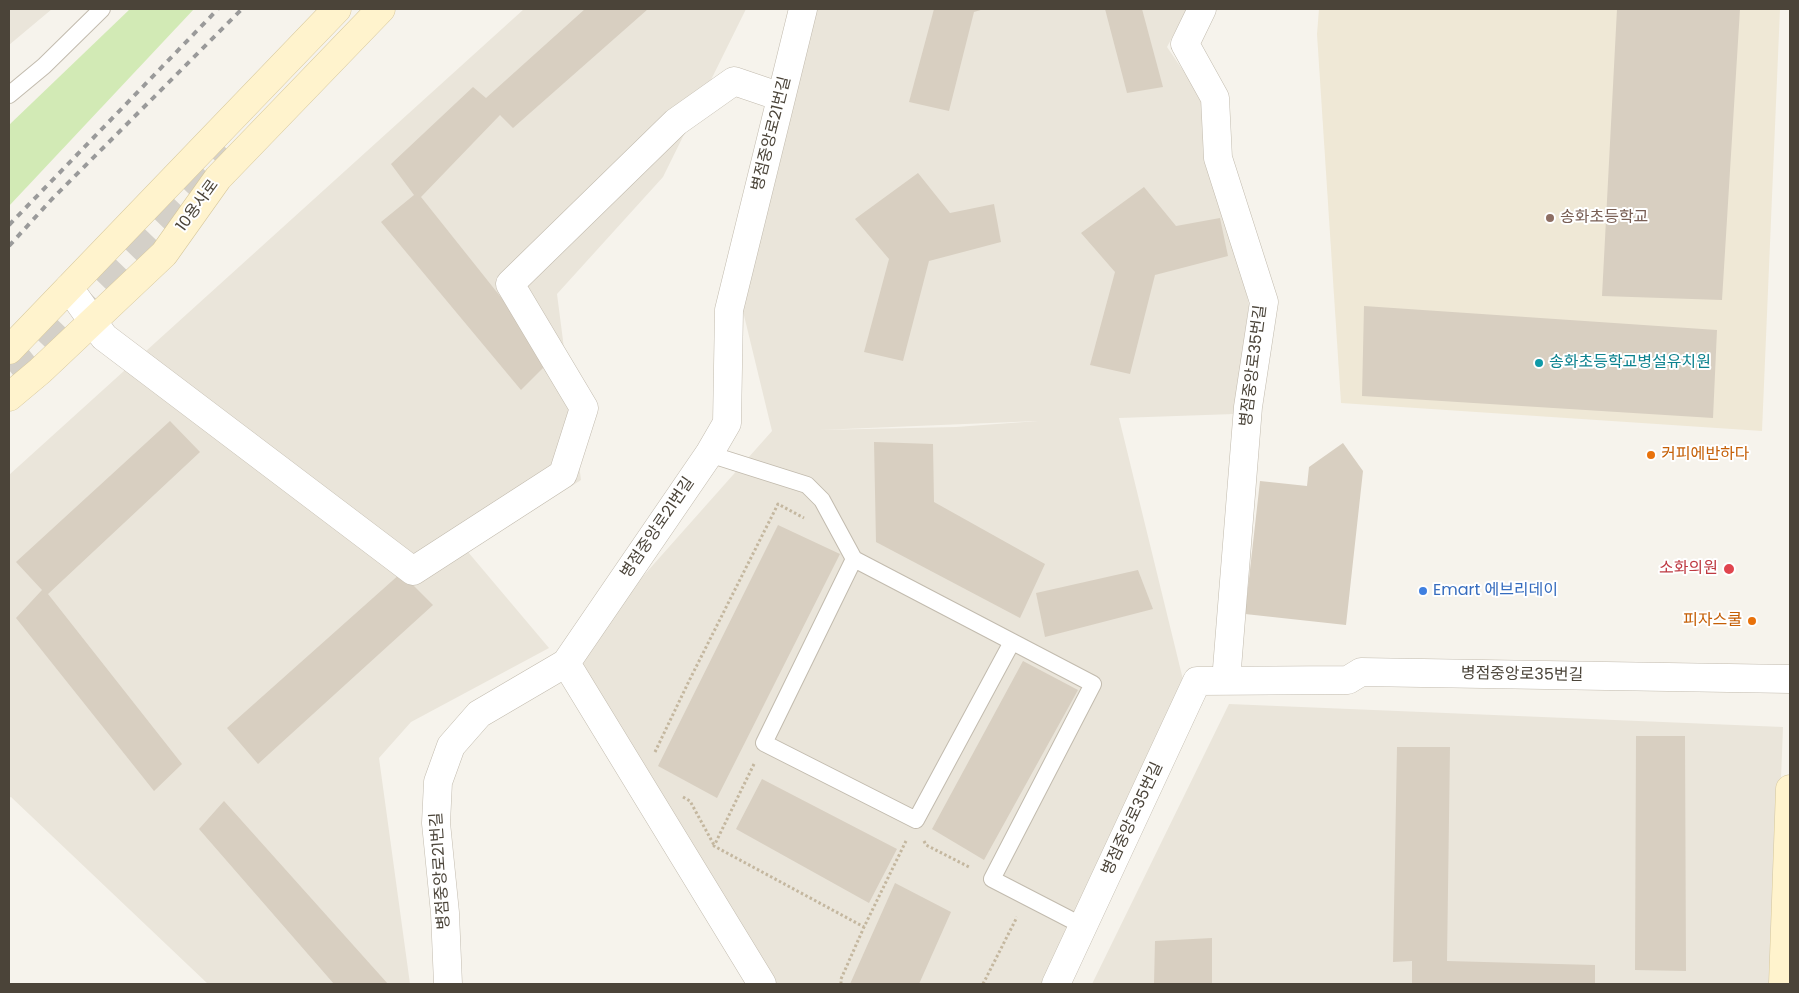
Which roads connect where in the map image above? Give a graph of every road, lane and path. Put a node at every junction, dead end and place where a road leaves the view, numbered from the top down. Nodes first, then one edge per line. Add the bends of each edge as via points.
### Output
1 (102, 9) edge
2 (337, 9) edge
3 (381, 9) edge
4 (802, 9) edge
5 (1202, 9) edge
6 (9, 95) edge
7 (781, 97) junction
8 (69, 288) junction
9 (94, 321) junction
10 (9, 350) edge
11 (9, 397) edge
12 (709, 454) junction
13 (844, 540) junction
14 (854, 559) junction
15 (1012, 642) junction
16 (566, 663) junction
17 (1790, 679) edge
18 (1226, 681) junction
19 (764, 743) junction
20 (651, 760) dead end
21 (1790, 789) edge
22 (676, 792) dead end
23 (916, 820) junction
24 (714, 846) junction
25 (992, 879) junction
26 (1020, 911) dead end
27 (1083, 926) junction
28 (864, 927) junction
29 (448, 984) edge
30 (762, 984) edge
31 (841, 984) edge
32 (983, 984) edge
33 (1056, 984) edge
34 (1783, 984) edge

1 - 6 lane
2 - 8 street, 10용사로
3 - 9 street, 10용사로 via 218,178 164,254
4 - 7 street, 병점중앙로21번길
5 - 18 street, 병점중앙로35번길 via 1184,44 1215,98 1218,158 1264,302 1248,407
7 - 9 street via 734,81 676,122 510,284 584,408 563,474 413,571 104,337
7 - 12 street, 병점중앙로21번길 via 729,310 728,423
8 - 9 street
8 - 10 street, 10용사로
9 - 11 street, 10용사로
12 - 13 lane via 807,484 822,500
12 - 16 street, 병점중앙로21번길
13 - 14 lane
13 - 20 path via 778,504
14 - 15 lane
14 - 19 lane
15 - 23 lane
15 - 25 lane via 1092,684
16 - 29 street, 병점중앙로21번길 via 479,714 451,746 438,782 436,823
16 - 30 street
17 - 18 street, 병점중앙로35번길 via 1361,672 1348,680
18 - 27 street, 병점중앙로35번길 via 1197,681
19 - 23 lane
19 - 24 path
21 - 34 street
22 - 24 path via 690,801
23 - 25 path via 926,846
23 - 28 path
24 - 28 path
25 - 27 lane
26 - 32 path
27 - 33 street, 병점중앙로35번길
28 - 31 path

